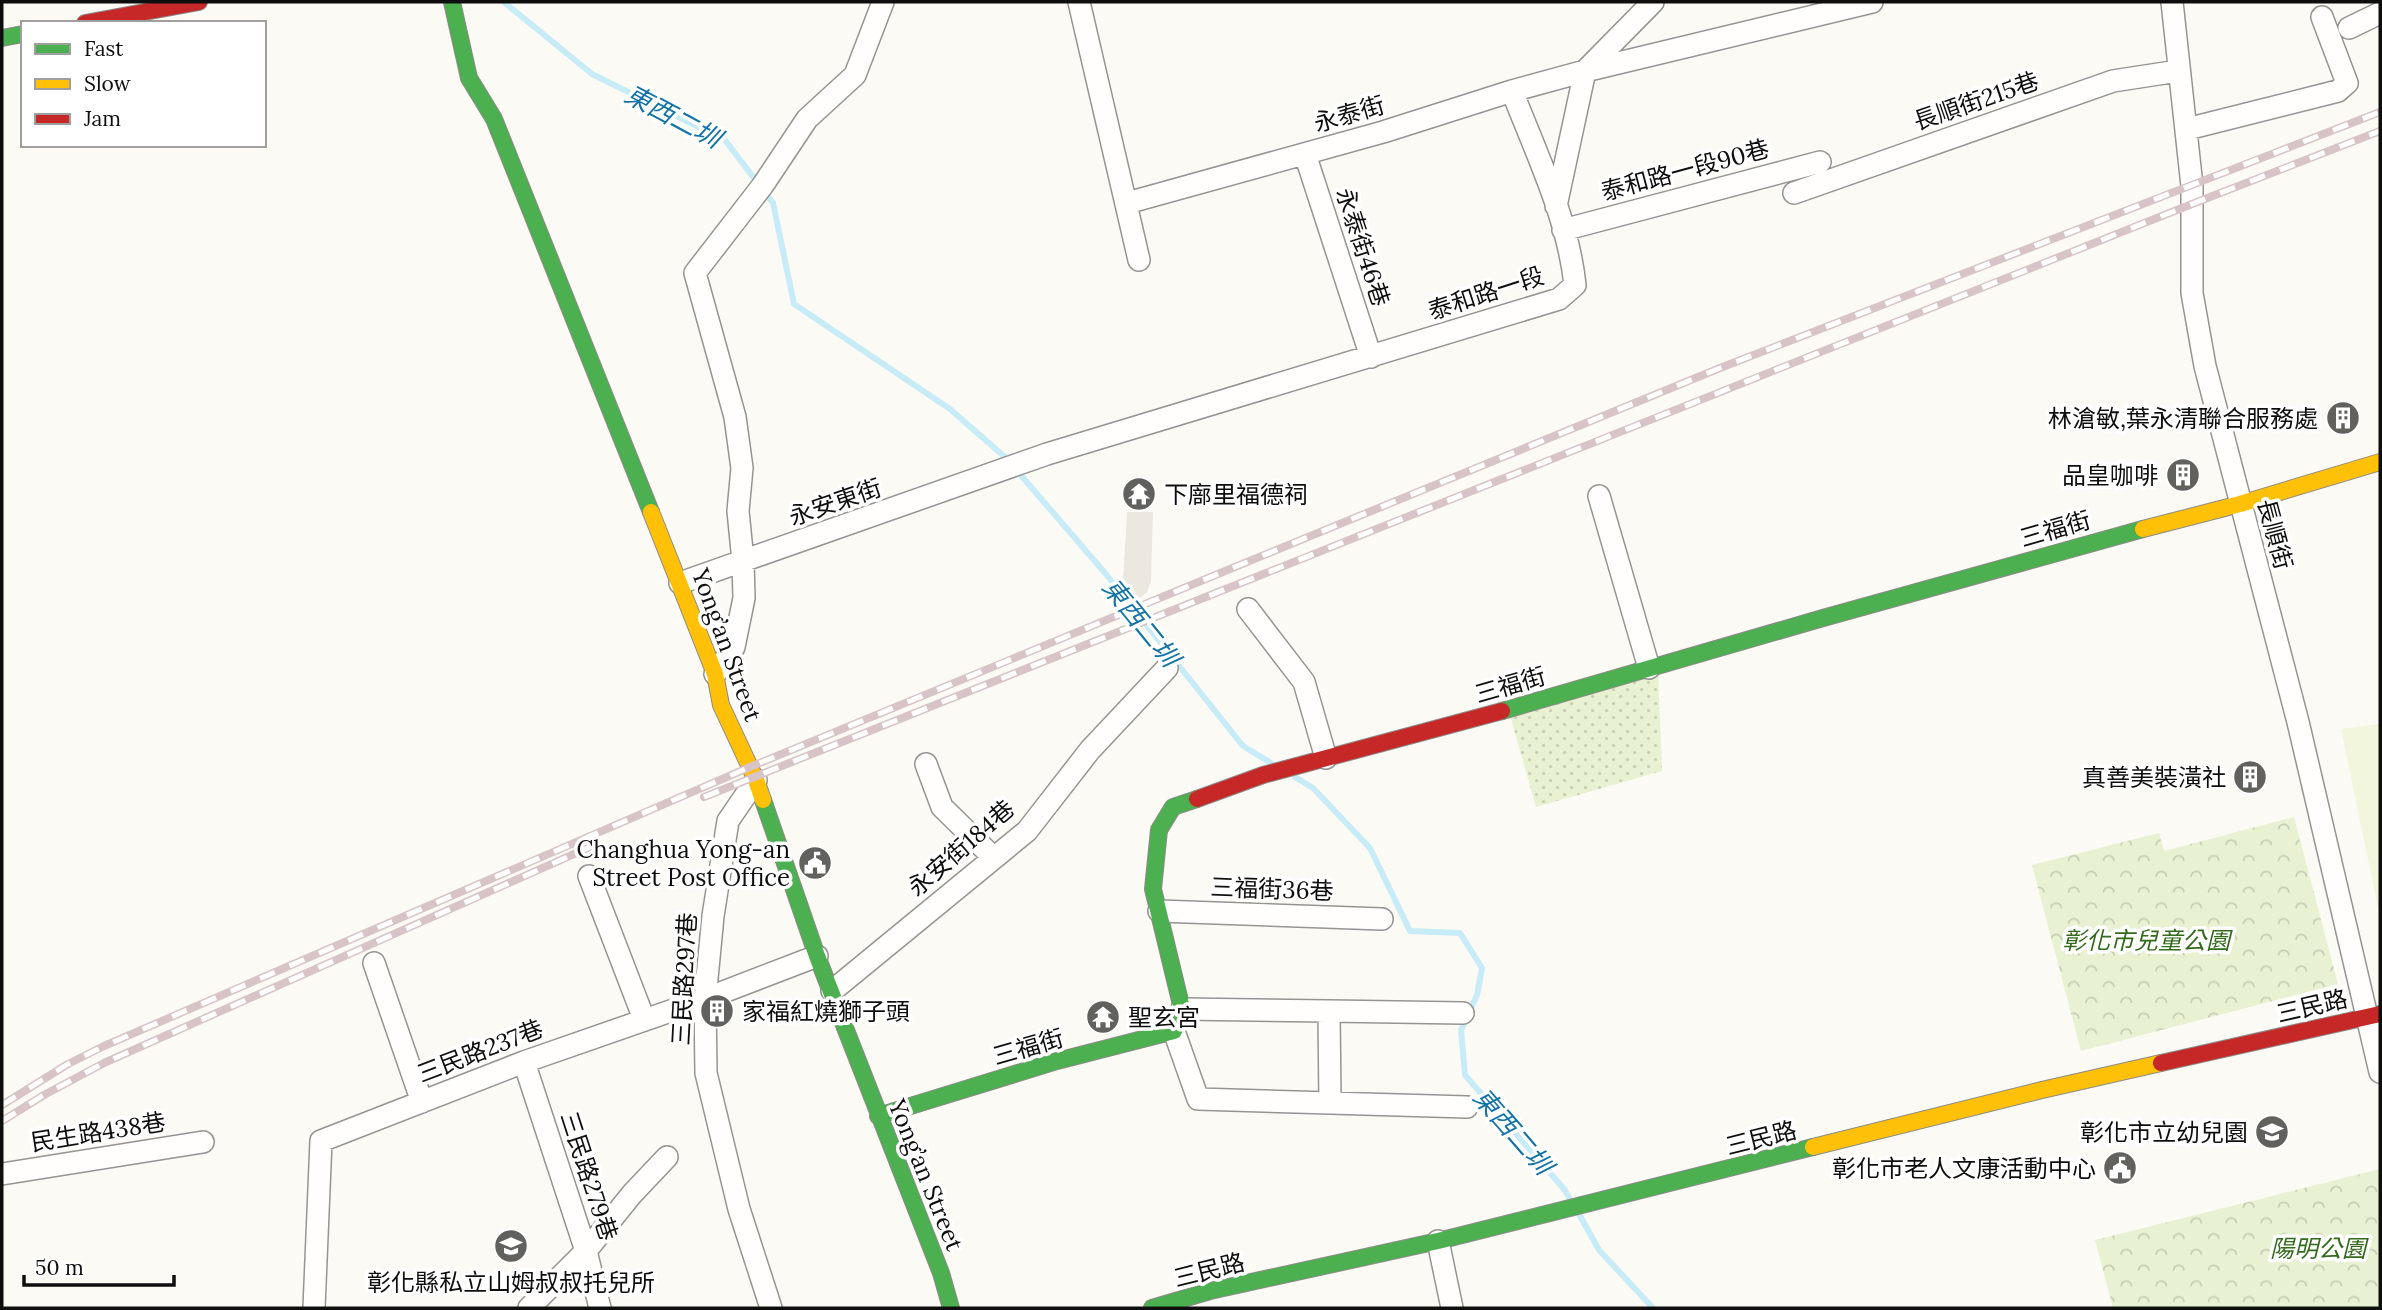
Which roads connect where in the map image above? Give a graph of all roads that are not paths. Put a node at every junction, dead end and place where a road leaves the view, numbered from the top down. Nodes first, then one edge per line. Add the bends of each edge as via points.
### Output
1 (452, 2) edge
2 (883, 2) edge
3 (1079, 2) edge
4 (1653, 2) edge
5 (1870, 2) edge
6 (2172, 2) edge
7 (180, 8) edge
8 (2380, 13) edge
9 (2322, 18) dead end
10 (98, 21) edge
11 (2349, 28) dead end
12 (21, 34) edge
13 (2, 37) edge
14 (1585, 71) junction
15 (2178, 71) junction
16 (1512, 91) junction
17 (2187, 129) junction
18 (1305, 154) junction
19 (1820, 162) dead end
20 (1794, 193) dead end
21 (1127, 203) junction
22 (1556, 206) junction
23 (1563, 230) junction
24 (1139, 260) dead end
25 (1371, 357) junction
26 (2380, 462) edge
27 (1600, 496) dead end
28 (2240, 504) junction
29 (743, 561) junction
30 (680, 583) junction
31 (1248, 609) dead end
32 (1167, 668) dead end
33 (1649, 668) junction
34 (715, 674) junction
35 (1326, 758) junction
36 (926, 764) dead end
37 (756, 780) junction
38 (994, 858) junction
39 (589, 876) dead end
40 (1159, 911) junction
41 (1382, 919) dead end
42 (817, 956) junction
43 (374, 963) dead end
44 (832, 991) junction
45 (705, 999) junction
46 (1182, 1009) junction
47 (1329, 1011) junction
48 (1463, 1013) dead end
49 (2373, 1016) edge
50 (645, 1019) junction
51 (1174, 1031) junction
52 (524, 1062) junction
53 (2380, 1072) edge
54 (422, 1101) junction
55 (1330, 1103) junction
56 (1467, 1107) dead end
57 (878, 1116) junction
58 (203, 1142) dead end
59 (667, 1157) dead end
60 (2, 1174) edge
61 (1438, 1241) junction
62 (586, 1251) junction
63 (1211, 1300) edge
64 (314, 1308) edge
65 (529, 1308) edge
66 (600, 1308) edge
67 (771, 1308) edge
68 (951, 1308) edge
69 (1152, 1308) edge
70 (1452, 1308) edge

1 - 30 street, Yong’an Street via 469,78 494,119
2 - 29 street via 855,75 807,118 763,185 695,273 735,417 742,468 738,511
3 - 21 street
4 - 14 street
5 - 14 street, 永泰街
6 - 15 street, 長順街
7 - 10 street
8 - 11 street
9 - 17 street via 2347,83 2338,91
12 - 13 street
14 - 16 street, 永泰街
14 - 22 street, 泰和路一段
15 - 17 street, 長順街
15 - 20 street, 長順街215巷 via 2113,81
16 - 18 street, 永泰街
16 - 22 street, 泰和路一段
17 - 28 street, 長順街 via 2192,293
18 - 21 street, 永泰街
18 - 25 street, 永泰街46巷
19 - 23 street, 泰和路一段90巷
21 - 24 street
22 - 23 street, 泰和路一段
23 - 25 street, 泰和路一段 via 1575,285 1559,299
25 - 29 street, 永安東街 via 1047,454
26 - 28 street, 三福街
27 - 33 street
28 - 33 street, 三福街
28 - 49 street, 長順街
29 - 30 street, 永安東街
29 - 34 street via 744,598 734,648
30 - 34 street, Yong’an Street
31 - 35 street via 1304,682
32 - 38 street, 永安街184巷 via 1090,750 1027,831
33 - 35 street, 三福街
34 - 37 street, Yong’an Street via 721,705
35 - 40 street, 三福街 via 1173,807 1159,830 1153,889
36 - 38 street via 942,807
37 - 42 street, Yong’an Street
37 - 45 street, 三民路297巷 via 728,821
38 - 44 street, 永安街184巷
39 - 50 street
40 - 41 street, 三福街36巷
40 - 46 street, 三福街
42 - 44 street, Yong’an Street
42 - 45 street, 三民路237巷
43 - 54 street
44 - 57 street, Yong’an Street
45 - 50 street, 三民路237巷
45 - 67 street, 三民路297巷 via 706,1073 739,1209
46 - 47 street
46 - 51 street
47 - 48 street
47 - 55 street
49 - 53 street, 長順街
49 - 61 street, 三民路 via 2042,1090
50 - 52 street, 三民路237巷
51 - 55 street via 1198,1099
51 - 57 street, 三福街
52 - 54 street, 三民路237巷
52 - 62 street, 三民路279巷
54 - 64 street, 三民路237巷 via 321,1141
55 - 56 street
57 - 68 street, Yong’an Street
58 - 60 street, 民生路438巷
59 - 62 street
61 - 63 street, 三民路
61 - 70 street
62 - 65 street
62 - 66 street, 三民路279巷
63 - 69 street, 三民路

